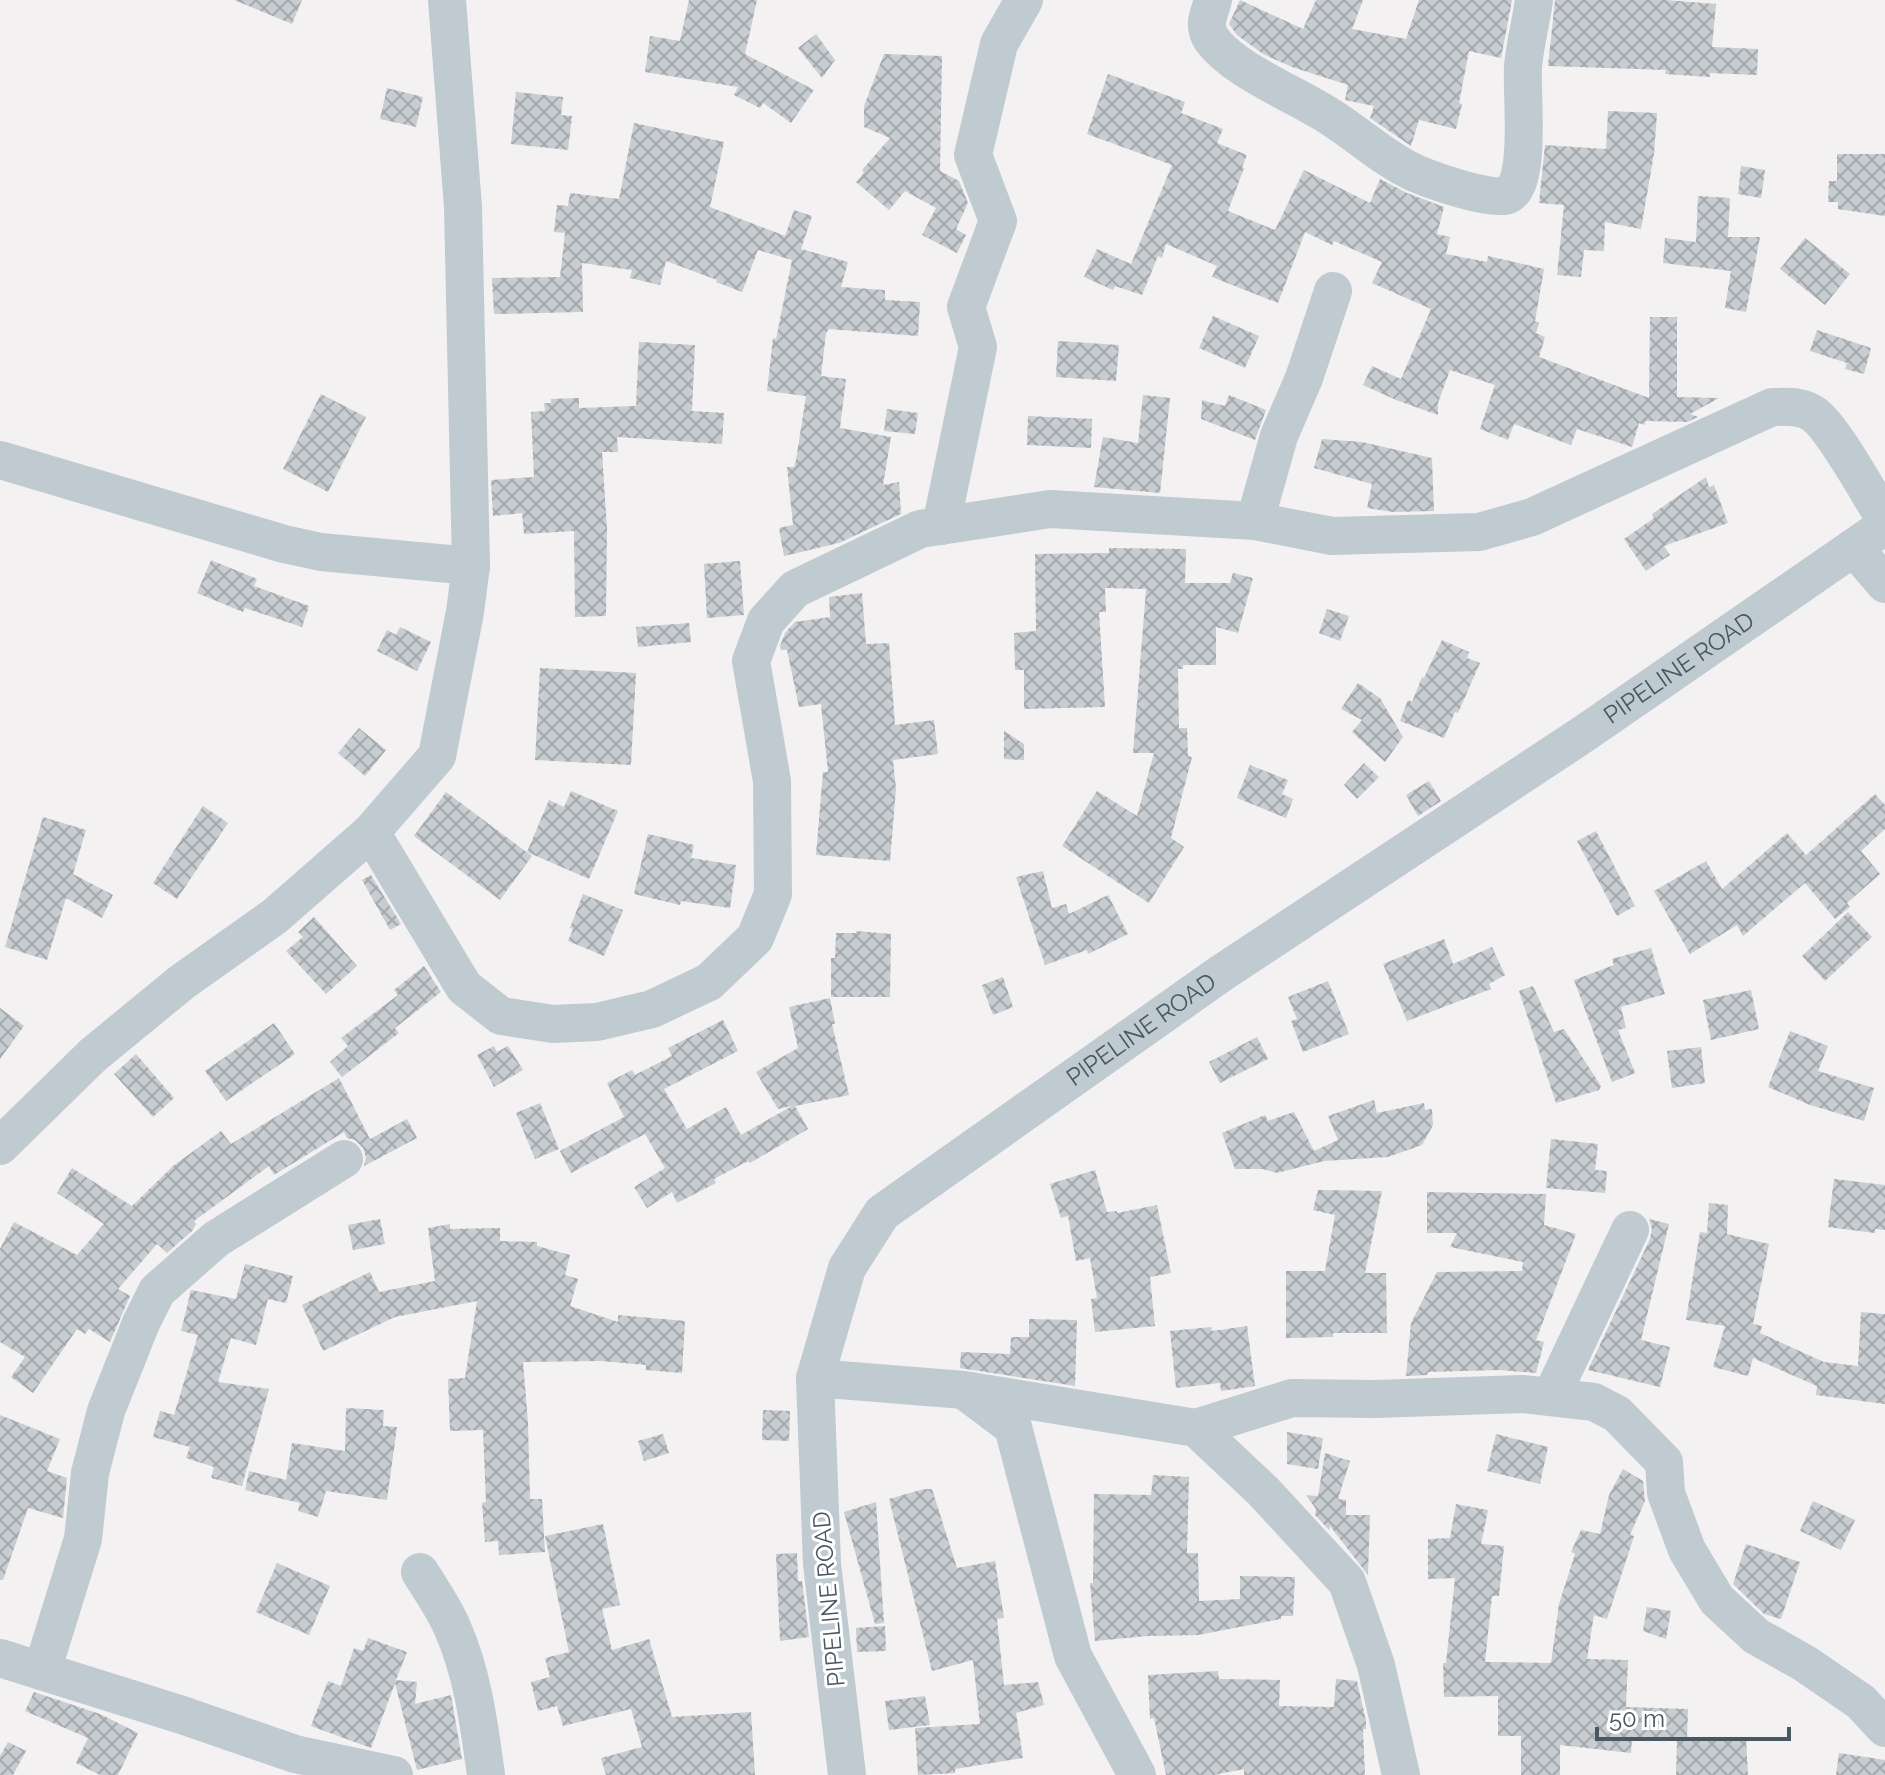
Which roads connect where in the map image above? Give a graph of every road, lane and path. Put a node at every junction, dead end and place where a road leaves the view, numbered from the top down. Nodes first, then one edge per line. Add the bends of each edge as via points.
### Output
1 (447, 0) edge
2 (1024, 0) edge
3 (1213, 0) edge
4 (1534, 0) edge
5 (1333, 291) dead end
6 (0, 460) edge
7 (1885, 519) edge
8 (1255, 521) junction
9 (941, 526) junction
10 (1885, 526) edge
11 (1855, 549) junction
12 (471, 566) junction
13 (1885, 584) edge
14 (371, 832) junction
15 (0, 1146) edge
16 (344, 1159) dead end
17 (1630, 1230) dead end
18 (815, 1378) junction
19 (964, 1390) junction
20 (1551, 1397) junction
21 (1196, 1428) junction
22 (420, 1572) dead end
23 (0, 1658) edge
24 (42, 1671) junction
25 (1885, 1728) edge
26 (297, 1765) edge
27 (394, 1775) edge
28 (486, 1775) edge
29 (847, 1775) edge
30 (1137, 1775) edge
31 (1401, 1775) edge

1 - 12 street via 463,207
2 - 9 street via 999,44 973,155 998,221 966,307 978,347
3 - 4 street via 1205,22 1211,38 1231,59 1413,172 1501,197 1519,183 1524,156 1523,64
5 - 8 street via 1279,436
6 - 12 street via 284,544
7 - 8 street via 1814,414 1772,407 1532,517 1479,532 1332,536
8 - 9 street via 1050,509
9 - 14 street via 920,529 795,589 766,621 751,661 772,781 773,894 755,938 709,982 652,1009 597,1022 553,1024 501,1016 464,987
10 - 11 street, PIPELINE ROAD
11 - 13 street
11 - 18 street, PIPELINE ROAD via 1223,972 882,1213 847,1268
12 - 14 street via 437,756
14 - 15 street via 275,916 93,1055
16 - 24 street via 216,1239 157,1291 106,1411 90,1473 83,1539
17 - 20 street
18 - 19 street
18 - 29 street, PIPELINE ROAD via 822,1564
19 - 21 street
19 - 30 street via 1013,1427 1073,1656
20 - 21 street via 1292,1398
20 - 25 street via 1594,1402 1617,1414 1664,1462 1666,1493 1687,1550 1717,1600 1756,1636 1861,1702
21 - 31 street via 1347,1582 1376,1665
22 - 28 street via 463,1655
23 - 24 street
24 - 26 street
26 - 27 street

